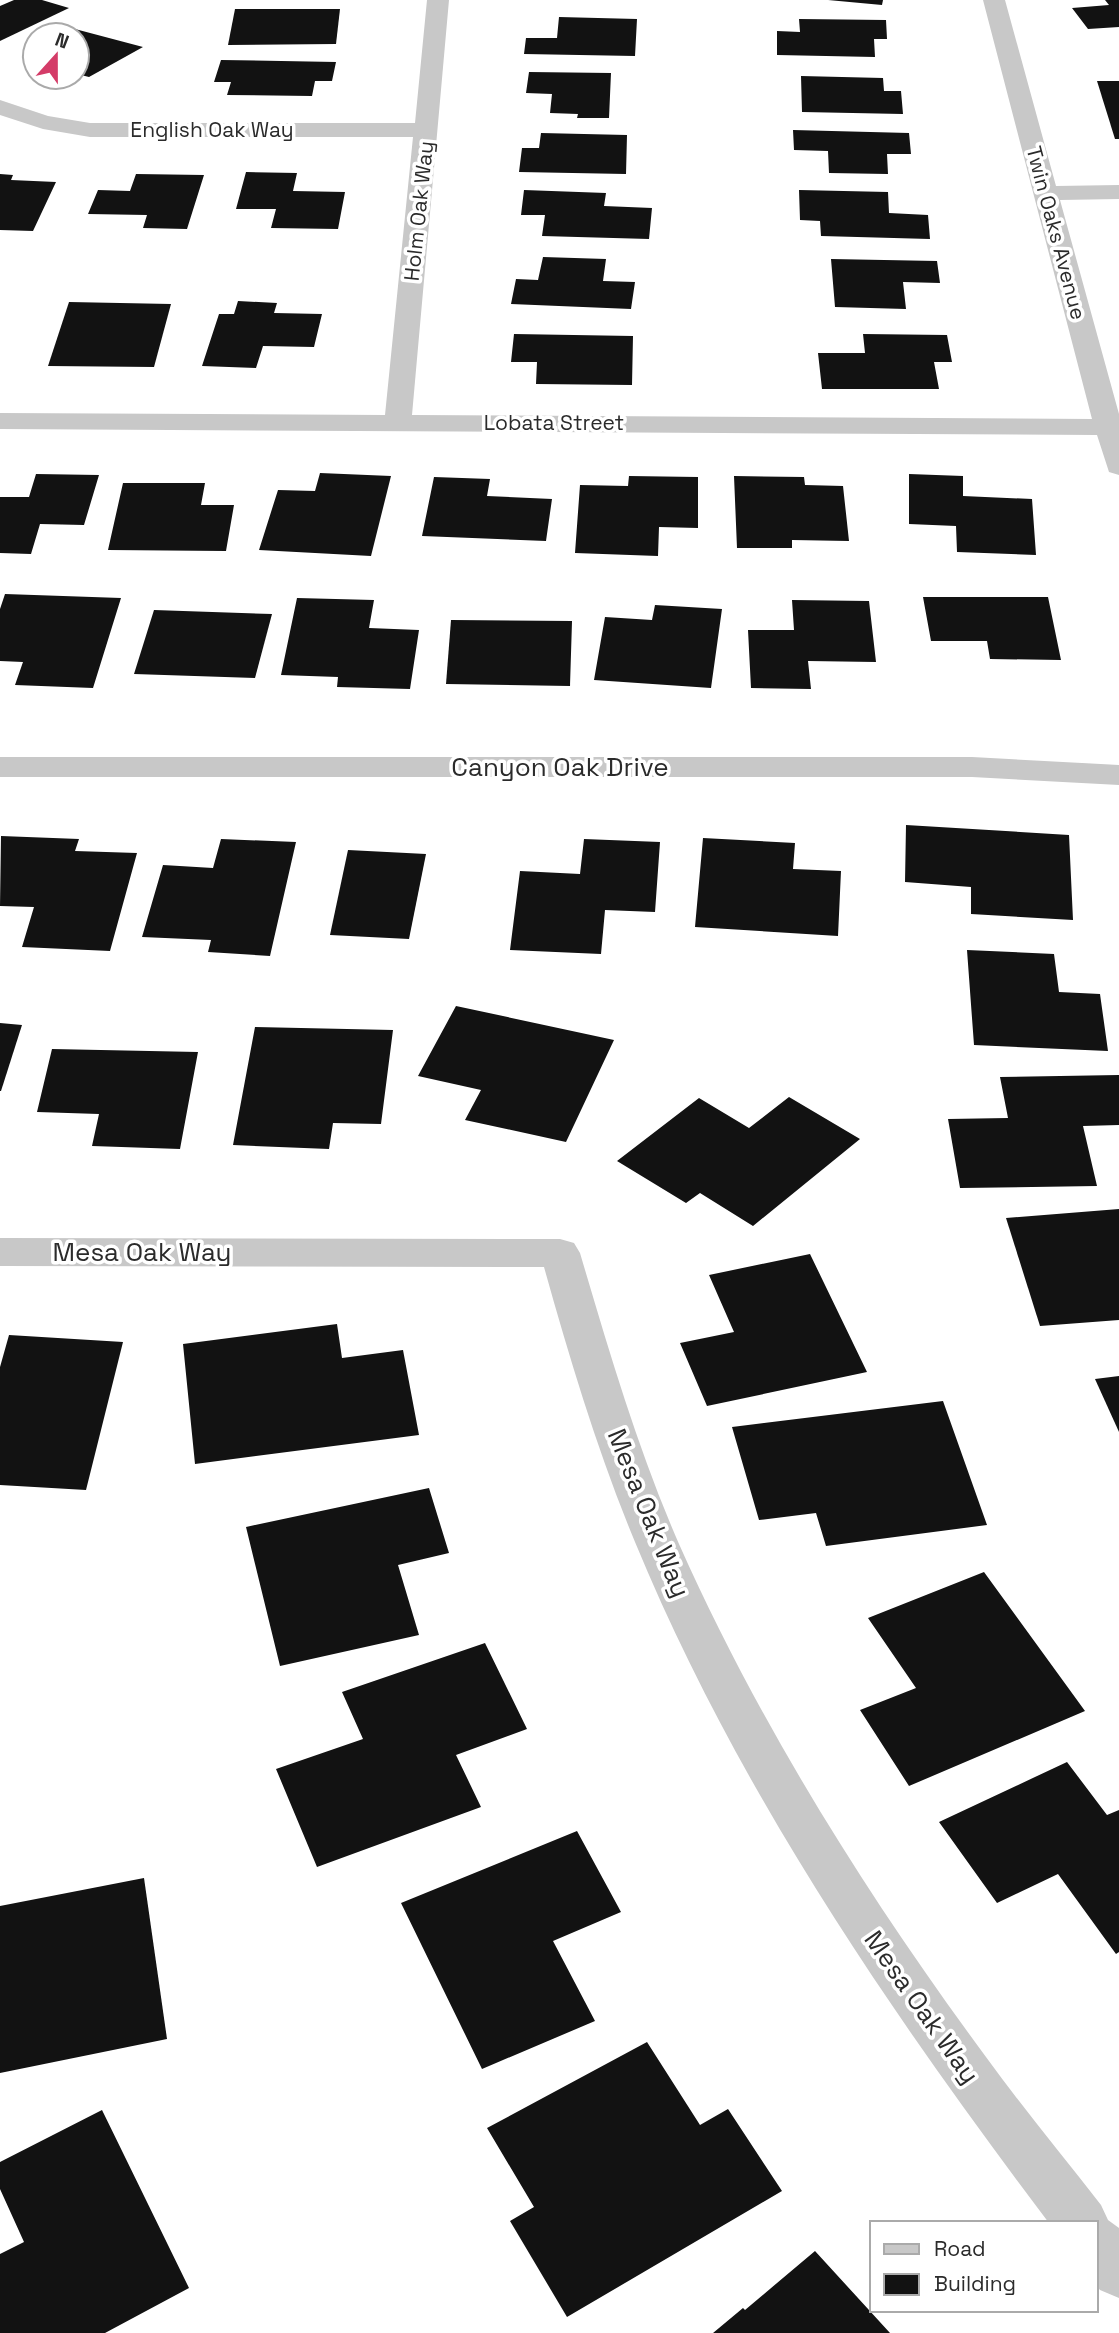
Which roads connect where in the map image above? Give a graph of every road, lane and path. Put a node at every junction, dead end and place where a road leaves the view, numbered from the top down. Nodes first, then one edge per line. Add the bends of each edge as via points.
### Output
1 (438, 0) edge
2 (994, 0) edge
3 (0, 107) edge
4 (427, 130) junction
5 (1044, 192) junction
6 (1119, 192) edge
7 (0, 421) edge
8 (398, 422) junction
9 (1108, 427) junction
10 (1119, 466) edge
11 (0, 767) edge
12 (1119, 775) edge
13 (0, 1252) edge
14 (1080, 2221) edge
15 (1098, 2245) edge
16 (1119, 2271) edge

1 - 4 street, Holm Oak Way
2 - 5 street, Twin Oaks Avenue
3 - 4 street, English Oak Way via 43,122 90,130
4 - 8 street, Holm Oak Way
5 - 6 street
5 - 9 street, Twin Oaks Avenue
7 - 8 street, Lobata Street
8 - 9 street, Lobata Street
9 - 10 street, Twin Oaks Avenue
11 - 12 street, Canyon Oak Drive via 972,767
13 - 14 street, Mesa Oak Way via 560,1253 600,1392 657,1543 735,1707 838,1884 968,2075
15 - 16 street

